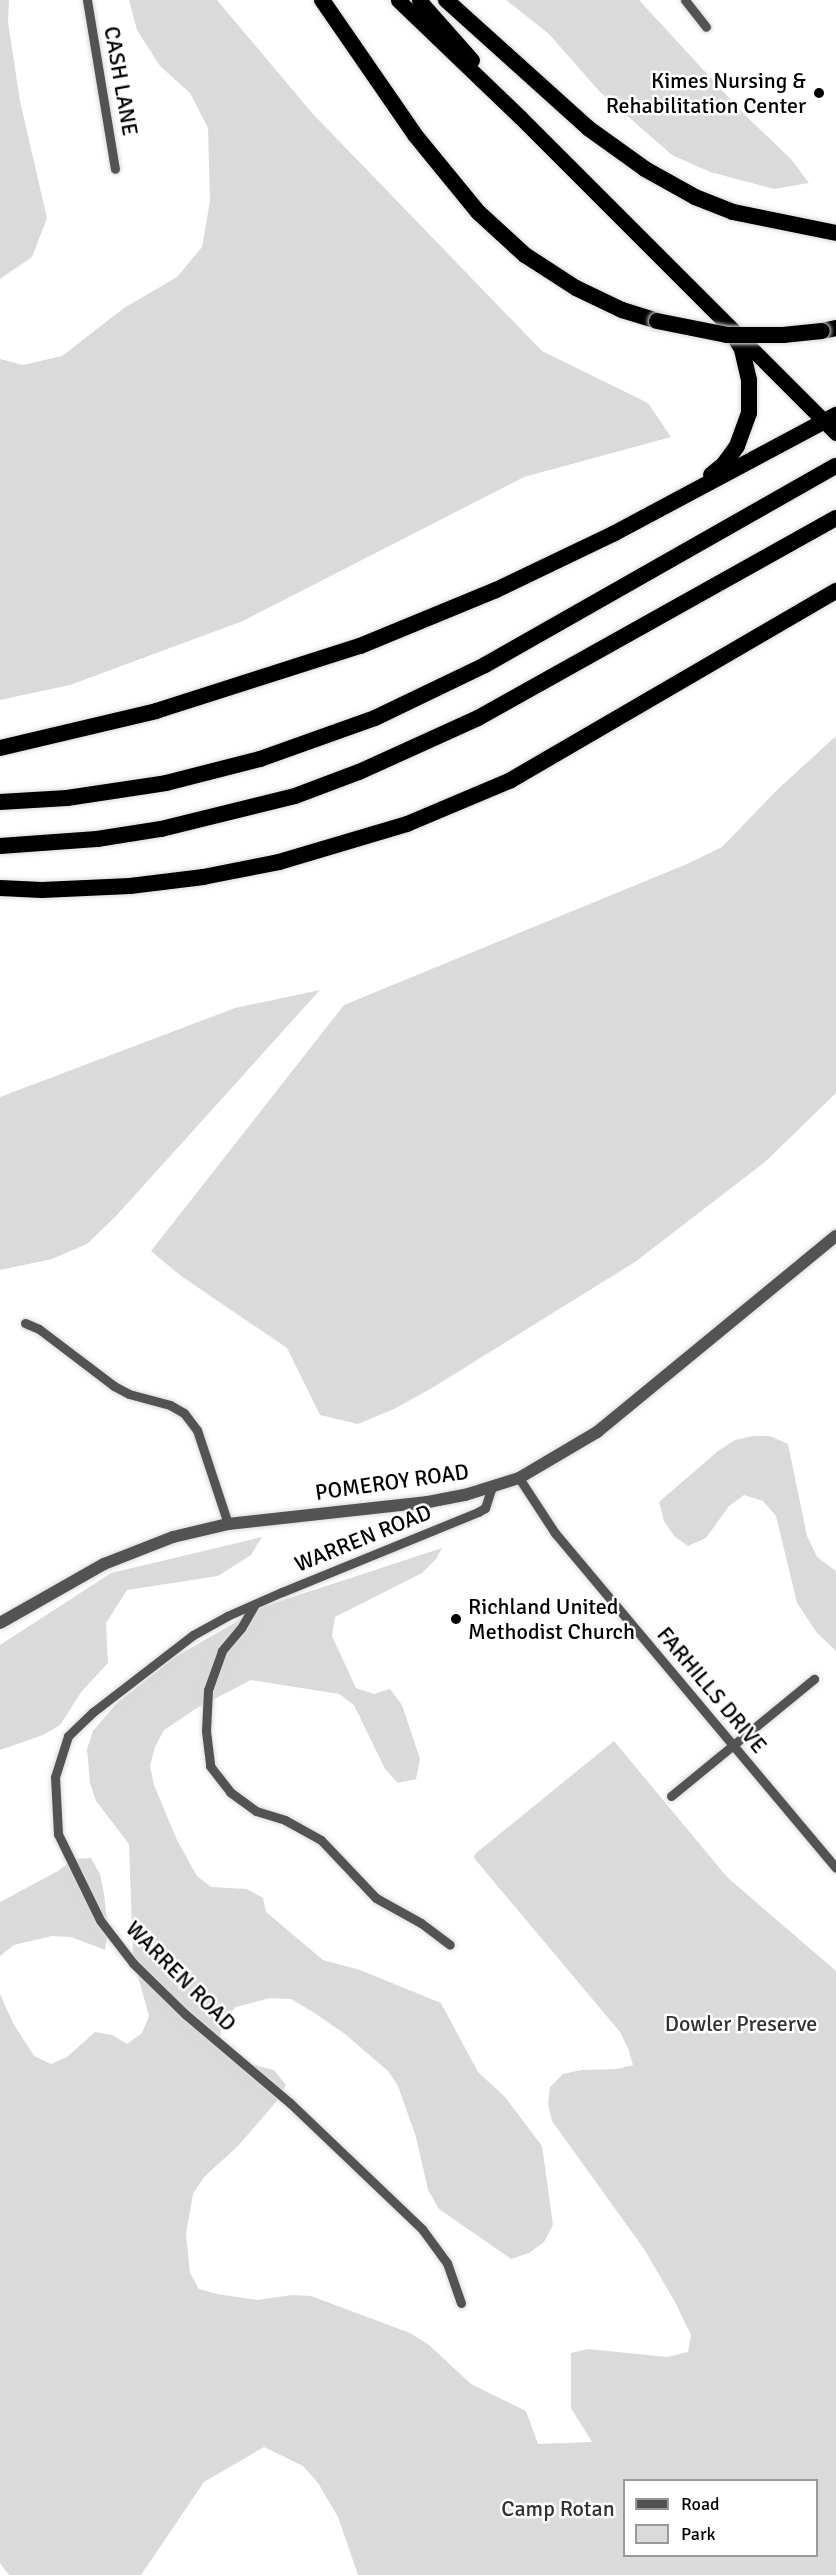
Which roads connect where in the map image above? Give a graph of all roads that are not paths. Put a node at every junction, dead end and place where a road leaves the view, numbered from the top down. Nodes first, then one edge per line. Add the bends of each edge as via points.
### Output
1 (87, 0) edge
2 (322, 0) edge
3 (398, 0) edge
4 (418, 0) edge
5 (446, 0) edge
6 (685, 0) edge
7 (706, 27) dead end
8 (520, 117) junction
9 (115, 169) dead end
10 (836, 233) edge
11 (728, 325) junction
12 (829, 330) edge
13 (829, 418) edge
14 (836, 433) edge
15 (836, 466) edge
16 (692, 491) junction
17 (836, 518) edge
18 (836, 591) edge
19 (0, 748) edge
20 (0, 802) edge
21 (0, 846) edge
22 (0, 888) edge
23 (836, 1236) edge
24 (24, 1323) dead end
25 (519, 1478) junction
26 (492, 1487) junction
27 (228, 1524) junction
28 (255, 1604) junction
29 (0, 1623) edge
30 (814, 1679) dead end
31 (734, 1746) junction
32 (671, 1796) dead end
33 (836, 1868) edge
34 (450, 1945) dead end
35 (461, 2303) dead end

1 - 9 street, CASH LANE
2 - 12 highway, bridge via 415,135 478,212 525,255 576,288 622,310 657,321 727,335
3 - 8 highway
4 - 8 highway
5 - 10 highway via 588,128 645,170 733,212
6 - 7 street
8 - 11 highway
11 - 13 highway
11 - 16 highway via 742,349 749,380 749,413 737,446 724,464
13 - 14 highway
13 - 16 highway
15 - 20 highway via 484,665 375,718 260,759 189,777 67,798
16 - 19 highway via 496,590 360,646 156,711
17 - 21 highway via 478,718 359,772 295,796 161,829
18 - 22 highway via 511,780 407,824 279,862 203,877 130,886
23 - 25 street, POMEROY ROAD via 597,1432
24 - 27 street via 39,1329 114,1386 184,1413 197,1430
25 - 26 street, POMEROY ROAD
25 - 31 street, FARHILLS DRIVE via 555,1533
26 - 27 street, POMEROY ROAD via 428,1502
26 - 28 street, WARREN ROAD via 485,1508 478,1512
27 - 29 street, POMEROY ROAD via 153,1544 104,1564
28 - 34 street via 222,1651 208,1690 206,1731 210,1766 230,1792 256,1811 285,1820 321,1840 375,1898 421,1923
28 - 35 street, WARREN ROAD via 227,1616 177,1647 68,1736 55,1777 58,1834 99,1920 133,1963 185,2014 290,2103 422,2229 447,2263
30 - 31 street
31 - 32 street
31 - 33 street, FARHILLS DRIVE

